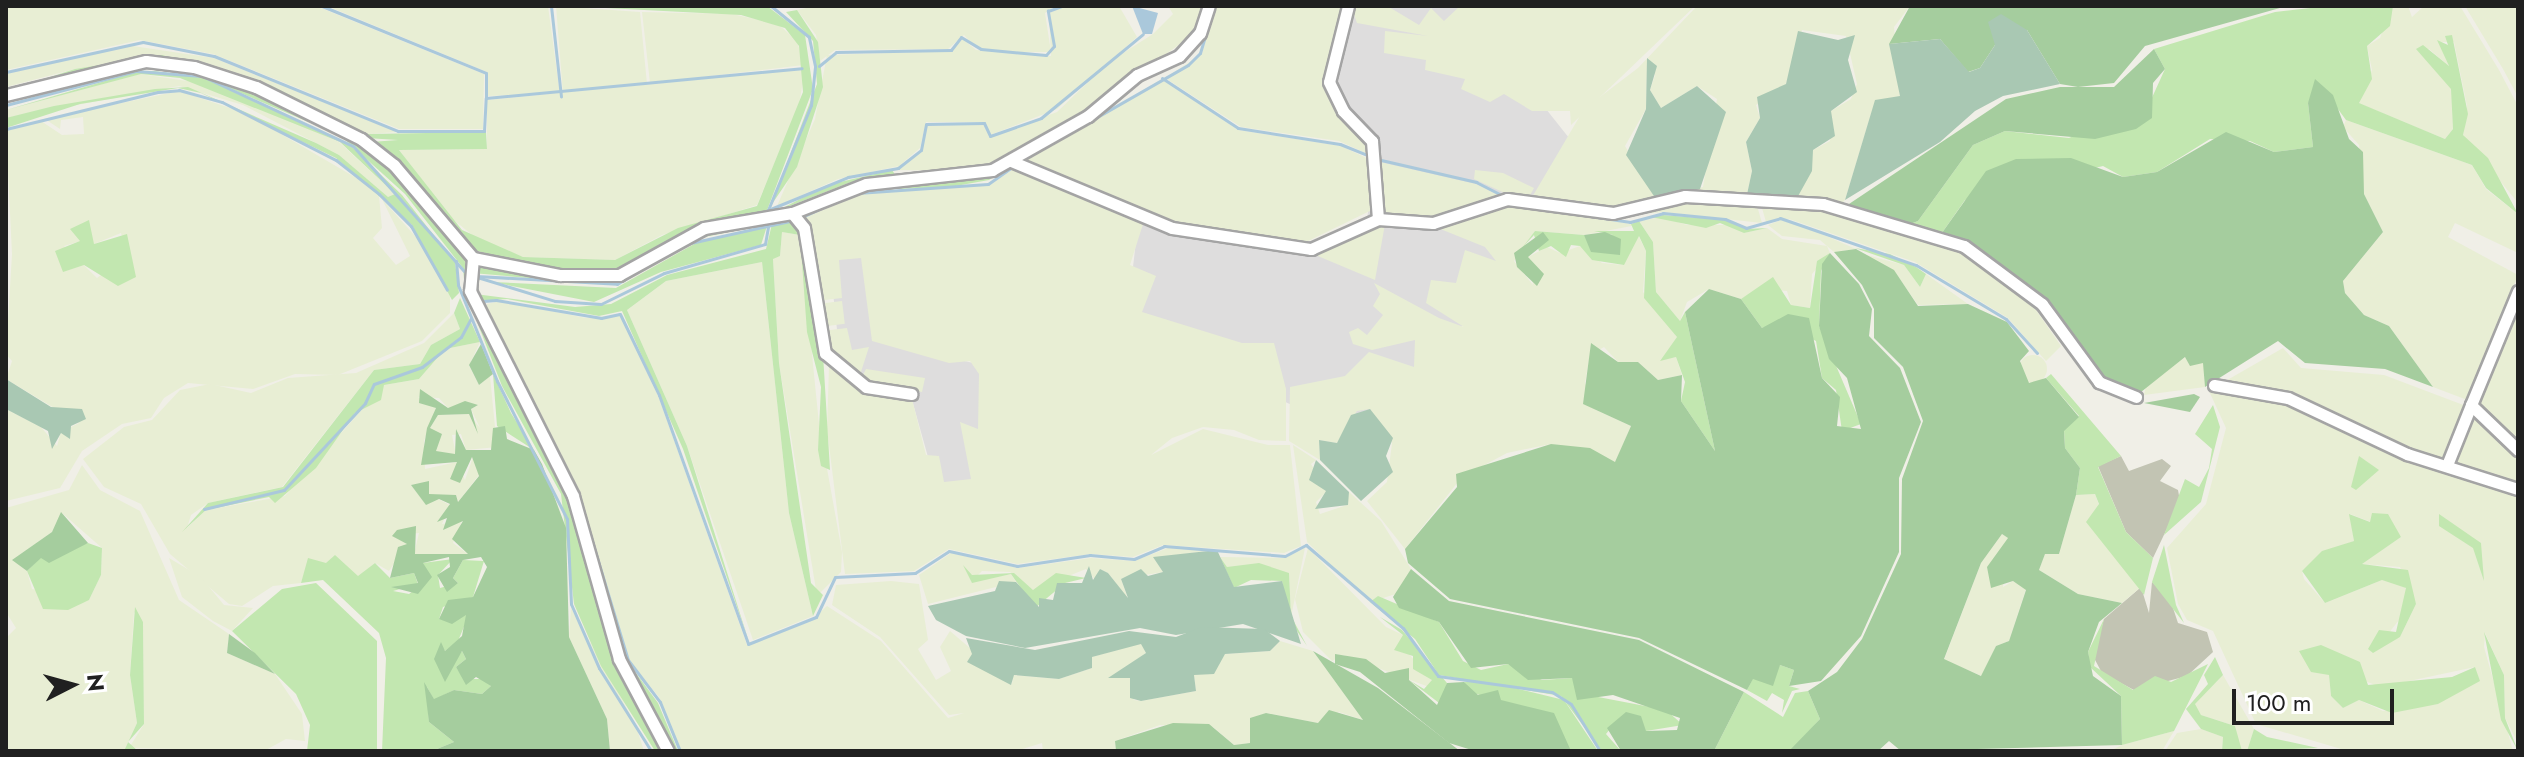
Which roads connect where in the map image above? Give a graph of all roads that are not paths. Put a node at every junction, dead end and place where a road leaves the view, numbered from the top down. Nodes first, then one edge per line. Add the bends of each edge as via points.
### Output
1 (1209, 6) edge
2 (1348, 6) edge
3 (6, 95) edge
4 (1011, 161) junction
5 (792, 213) junction
6 (1378, 219) junction
7 (473, 258) junction
8 (2518, 291) edge
9 (2214, 385) dead end
10 (911, 394) dead end
11 (2136, 397) dead end
12 (2471, 405) junction
13 (2518, 450) edge
14 (2447, 465) junction
15 (2518, 489) edge
16 (668, 751) edge

1 - 4 street via 1200,33 1179,56 1137,75 1088,116
2 - 6 street via 1329,82 1343,111 1372,141
3 - 7 street via 146,61 256,87 379,152
4 - 5 street via 963,177 866,184
4 - 6 street via 1201,234 1311,249
5 - 7 street via 704,228 619,275 560,275
5 - 10 street via 804,228 825,353 866,387
6 - 11 street via 1433,223 1507,199 1613,213 1685,196 1823,204 1964,246 2042,304 2099,382
7 - 16 street via 470,291 573,496 619,659
8 - 12 street
9 - 14 street via 2288,398 2407,454
12 - 13 street
12 - 14 street
14 - 15 street

